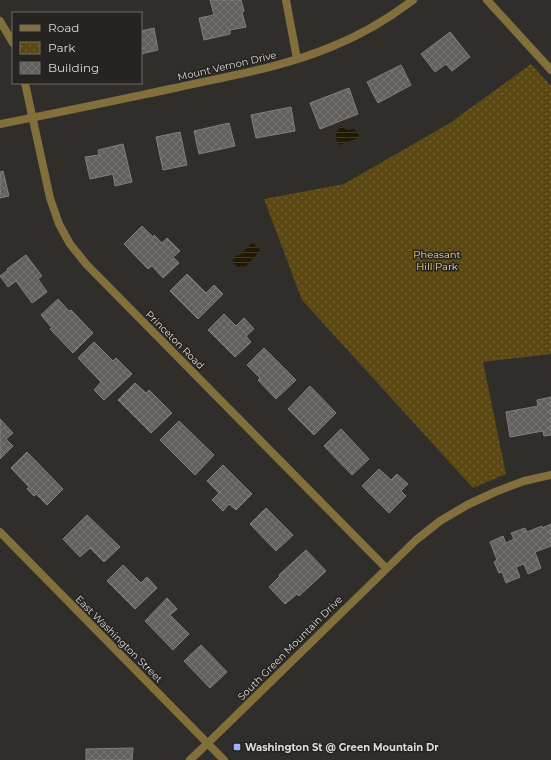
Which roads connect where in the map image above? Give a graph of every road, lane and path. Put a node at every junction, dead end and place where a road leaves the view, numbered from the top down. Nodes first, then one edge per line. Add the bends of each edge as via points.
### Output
1 (286, 0) edge
2 (413, 0) edge
3 (487, 0) edge
4 (0, 21) edge
5 (12, 41) edge
6 (297, 59) junction
7 (551, 70) edge
8 (25, 84) edge
9 (32, 118) junction
10 (0, 124) edge
11 (551, 475) edge
12 (0, 532) edge
13 (386, 568) junction
14 (208, 743) junction
15 (190, 760) edge
16 (224, 760) edge

1 - 6 street
2 - 6 street, Mount Vernon Drive via 364,32
3 - 7 street
4 - 5 street
6 - 9 street, Mount Vernon Drive
8 - 9 street, Princeton Road
9 - 10 street, Mount Vernon Drive
9 - 13 street, Princeton Road via 50,198 59,224 70,244 87,265
11 - 13 street, South Green Mountain Drive via 517,484 467,505 440,521
12 - 14 street, East Washington Street
13 - 14 street, South Green Mountain Drive
14 - 15 street, South Green Mountain Drive
14 - 16 street, East Washington Street

